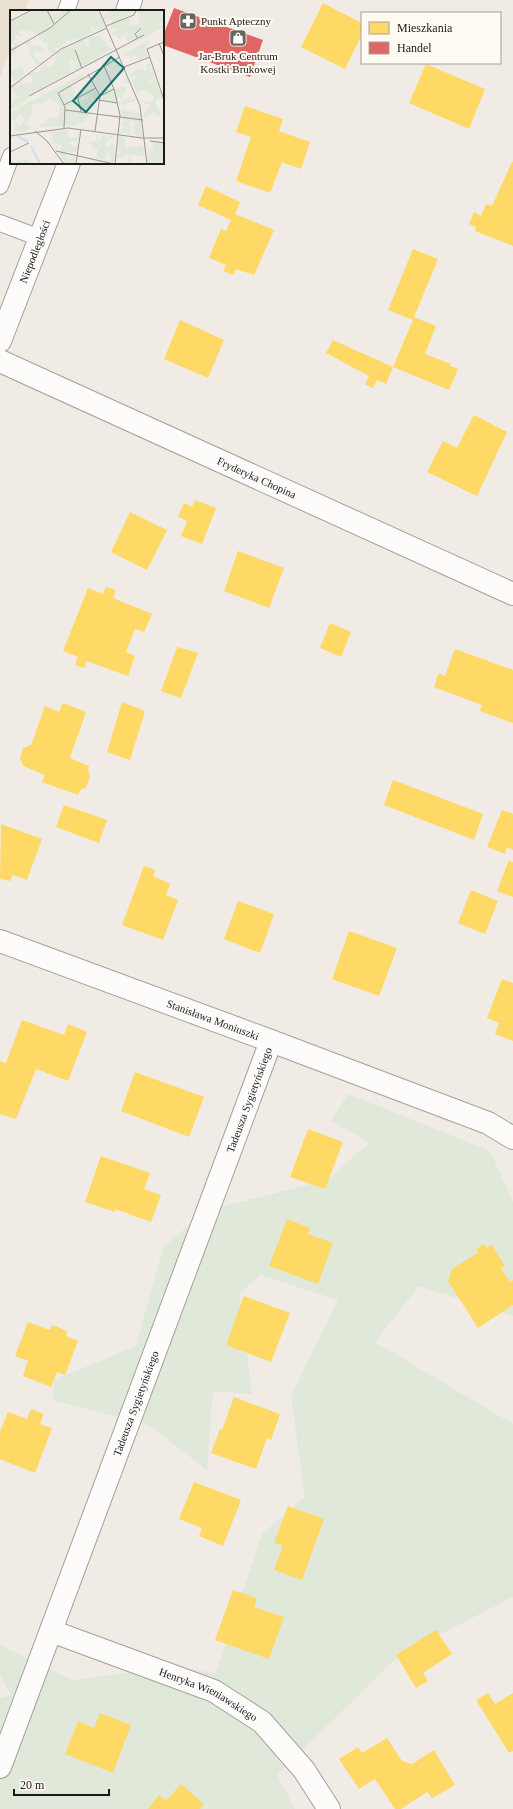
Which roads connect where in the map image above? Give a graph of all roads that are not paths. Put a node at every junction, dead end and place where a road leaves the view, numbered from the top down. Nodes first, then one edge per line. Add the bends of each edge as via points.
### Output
1 (70, 0) edge
2 (131, 0) edge
3 (66, 10) edge
4 (127, 10) edge
5 (10, 159) edge
6 (69, 164) edge
7 (0, 186) edge
8 (0, 223) edge
9 (40, 238) junction
10 (0, 341) edge
11 (0, 361) edge
12 (513, 594) edge
13 (0, 941) edge
14 (271, 1041) junction
15 (513, 1138) edge
16 (51, 1630) junction
17 (0, 1767) edge
18 (329, 1809) edge

1 - 3 lane
2 - 4 street
5 - 7 lane
6 - 9 street, Niepodległości
8 - 9 lane
9 - 10 street, Niepodległości
11 - 12 street, Fryderyka Chopina
13 - 14 street, Stanisława Moniuszki
14 - 15 street, Stanisława Moniuszki via 488,1123
14 - 16 street, Tadeusza Sygietyńskiego
16 - 17 street, Tadeusza Sygietyńskiego
16 - 18 street, Henryka Wieniawskiego via 214,1691 262,1722 304,1770

